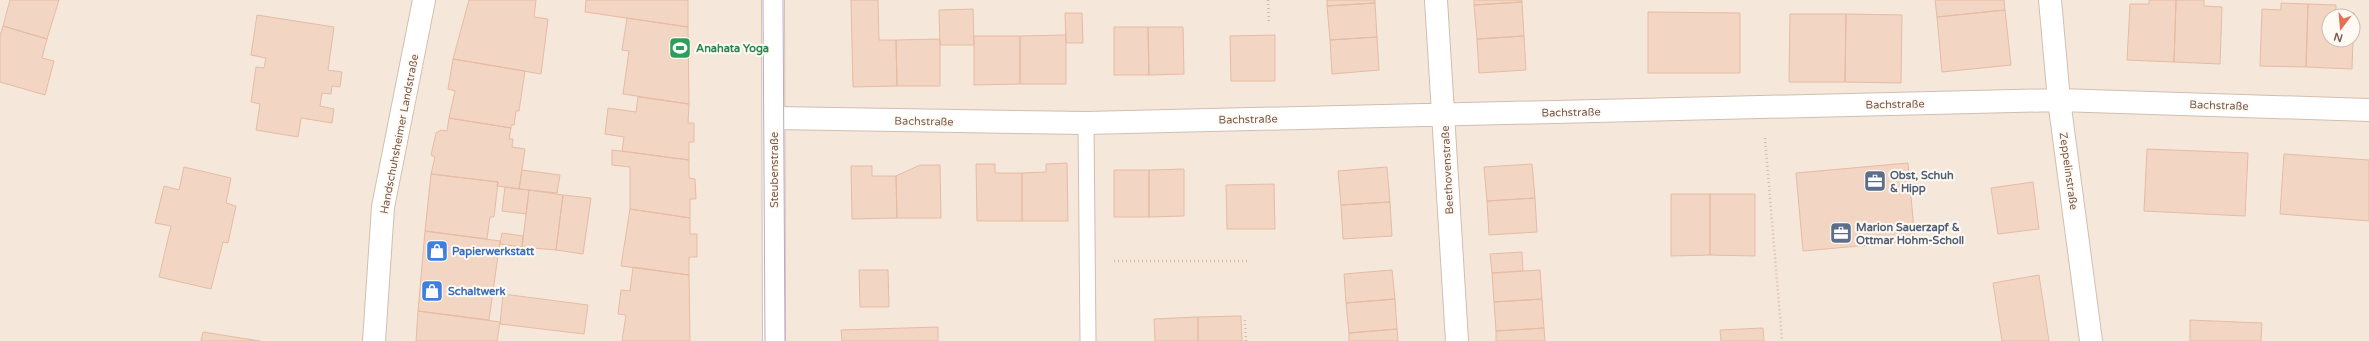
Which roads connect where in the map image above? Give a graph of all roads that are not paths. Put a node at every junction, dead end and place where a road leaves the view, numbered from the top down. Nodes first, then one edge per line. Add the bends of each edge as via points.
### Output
1 (424, 0) edge
2 (773, 0) edge
3 (1436, 0) edge
4 (2050, 0) edge
5 (2059, 100) junction
6 (2369, 110) edge
7 (1444, 115) junction
8 (774, 118) junction
9 (1086, 123) junction
10 (374, 341) edge
11 (774, 341) edge
12 (1088, 341) edge
13 (1457, 341) edge
14 (2091, 341) edge

1 - 10 street, Handschuhsheimer Landstraße via 383,207
2 - 8 street, Steubenstraße
3 - 7 street, Beethovenstraße
4 - 5 street, Zeppelinstraße
5 - 6 street, Bachstraße
5 - 7 street, Bachstraße
5 - 14 street, Zeppelinstraße
7 - 9 street, Bachstraße
7 - 13 street, Beethovenstraße
8 - 9 street, Bachstraße
8 - 11 street, Steubenstraße
9 - 12 lane

